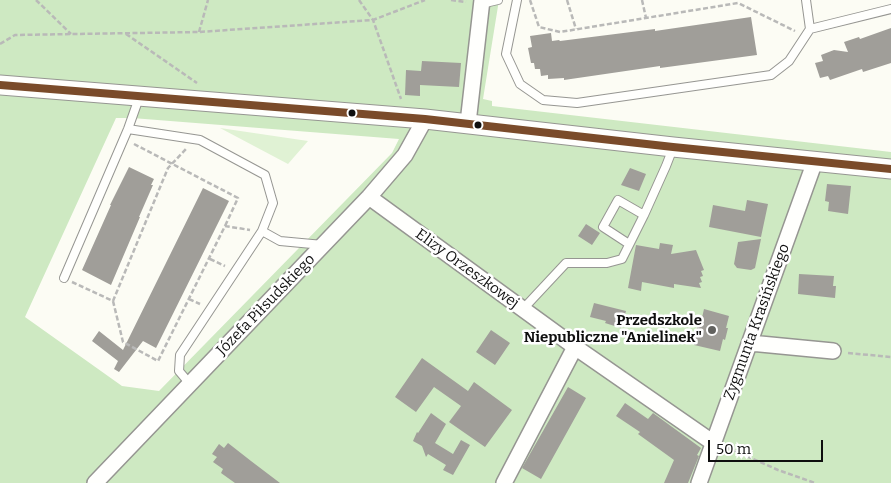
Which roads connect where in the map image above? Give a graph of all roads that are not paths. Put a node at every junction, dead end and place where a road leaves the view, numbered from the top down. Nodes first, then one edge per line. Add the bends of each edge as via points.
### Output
1 (498, 0) edge
2 (517, 0) edge
3 (806, 0) edge
4 (481, 2) edge
5 (891, 8) edge
6 (810, 29) junction
7 (0, 85) edge
8 (140, 96) junction
9 (425, 119) junction
10 (468, 124) junction
11 (128, 129) junction
12 (673, 147) junction
13 (815, 161) junction
14 (891, 169) edge
15 (369, 198) junction
16 (644, 214) junction
17 (262, 231) junction
18 (629, 244) junction
19 (323, 245) junction
20 (64, 278) road end
21 (523, 309) junction
22 (750, 343) junction
23 (575, 348) junction
24 (833, 351) road end
25 (190, 384) junction
26 (712, 442) junction
27 (96, 483) edge
28 (504, 483) edge
29 (698, 483) edge

1 - 4 lane
2 - 6 lane via 506,54 520,84 543,100 577,103 770,75 789,61
3 - 6 lane
4 - 10 street
5 - 6 lane
7 - 8 street
8 - 9 street
8 - 11 lane
9 - 10 street
9 - 15 street, Józefa Piłsudskiego via 405,155
10 - 12 street
11 - 17 lane via 200,140 265,175 272,203
11 - 20 lane
12 - 13 street
12 - 16 lane
13 - 14 street
13 - 22 street, Zygmunta Krasińskiego
15 - 19 street, Józefa Piłsudskiego
15 - 21 street, Elizy Orzeszkowej
16 - 18 lane
16 - 18 lane via 618,200 603,227
17 - 19 lane via 280,241
17 - 25 lane via 180,354 179,371
18 - 21 lane via 622,259 607,263 566,263
19 - 25 street, Józefa Piłsudskiego
21 - 23 street, Elizy Orzeszkowej
22 - 24 street
22 - 26 street, Zygmunta Krasińskiego
23 - 26 street, Elizy Orzeszkowej
23 - 28 street
25 - 27 street, Józefa Piłsudskiego
26 - 29 street, Zygmunta Krasińskiego

